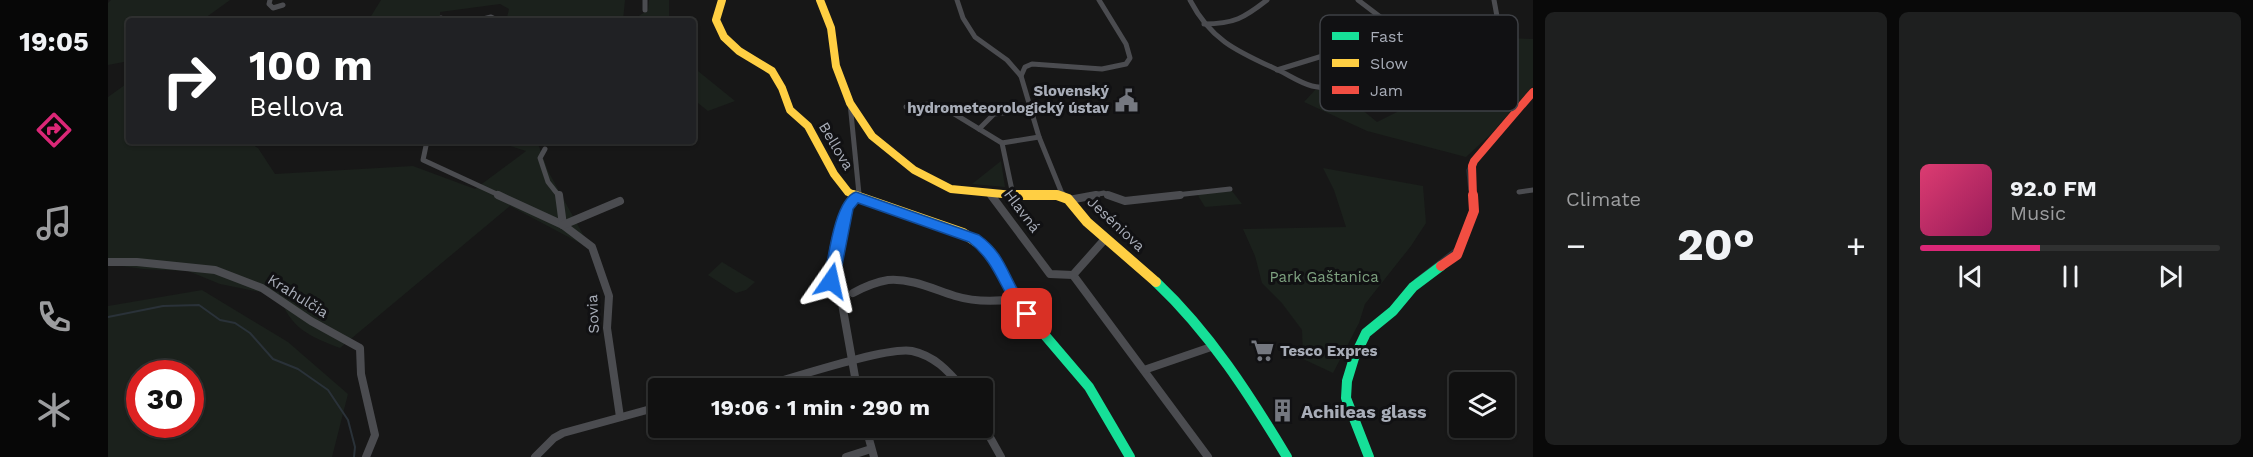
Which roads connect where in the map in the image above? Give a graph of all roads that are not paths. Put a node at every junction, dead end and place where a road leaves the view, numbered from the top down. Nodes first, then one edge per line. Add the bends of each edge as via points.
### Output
1 (270, 0) edge
2 (645, 0) edge
3 (722, 0) edge
4 (820, 0) edge
5 (957, 0) edge
6 (1099, 0) edge
7 (1190, 0) edge
8 (1268, 0) edge
9 (1358, 0) edge
10 (1494, 0) edge
11 (283, 5) dead end
12 (645, 10) dead end
13 (1377, 15) edge
14 (1495, 15) edge
15 (1204, 24) junction
16 (1320, 57) edge
17 (1277, 70) junction
18 (1021, 76) junction
19 (1320, 87) edge
20 (1533, 92) edge
21 (850, 103) junction
22 (906, 107) dead end
23 (1030, 110) junction
24 (1518, 110) edge
25 (1517, 111) edge
26 (979, 129) junction
27 (1040, 137) junction
28 (1002, 143) junction
29 (426, 144) edge
30 (545, 148) dead end
31 (477, 184) joint
32 (1230, 189) dead end
33 (1533, 190) edge
34 (1519, 192) dead end
35 (990, 193) junction
36 (1012, 195) junction
37 (856, 197) junction
38 (1066, 198) junction
39 (620, 201) dead end
40 (562, 225) junction
41 (1105, 238) junction
42 (108, 262) edge
43 (1074, 275) junction
44 (853, 293) dead end
45 (1014, 299) junction
46 (1214, 346) junction
47 (852, 363) junction
48 (1144, 370) junction
49 (794, 378) edge
50 (855, 378) edge
51 (954, 378) edge
52 (648, 410) edge
53 (620, 417) junction
54 (869, 438) edge
55 (990, 438) edge
56 (873, 453) edge
57 (366, 457) edge
58 (535, 457) edge
59 (846, 457) edge
60 (1001, 457) edge
61 (1130, 457) edge
62 (1208, 457) edge
63 (1287, 457) edge
64 (1370, 457) edge

1 - 11 street via 273,8
2 - 12 street
3 - 37 street, Bellova via 716,20 724,37 738,51 772,71 790,110 808,126 834,174
4 - 21 street, Hlavná via 831,28 836,66
5 - 18 street via 975,37 1007,60
6 - 18 street via 1126,48 1130,58 1127,64 1091,69 1032,64 1025,67
7 - 15 street
8 - 15 street via 1240,21
9 - 13 street
10 - 14 street
15 - 17 street via 1228,47
16 - 17 street
17 - 19 street
18 - 23 street, Jeséniova
20 - 24 street
21 - 35 street, Hlavná via 872,136 914,170 951,189
21 - 37 street via 859,194
22 - 26 street via 943,107
23 - 26 street via 994,114
23 - 27 street, Jeséniova
25 - 64 street via 1474,161 1474,211 1457,255 1413,287 1362,339 1347,381 1346,398
26 - 28 street
27 - 28 street
27 - 38 street, Jeséniova
28 - 36 street
29 - 31 street via 423,160
30 - 40 street via 540,158 548,182 559,194
31 - 40 street, Sovia
32 - 38 street via 1123,202 1104,193
33 - 34 street
35 - 36 street
35 - 43 street, Hlavná via 1050,274
36 - 38 street
37 - 45 street, Bellova via 974,238 988,249
37 - 47 street via 846,207 831,281 841,298
38 - 41 street, Jeséniova
39 - 40 street
40 - 53 street, Sovia via 592,247 609,296 607,328
41 - 43 street
41 - 46 street, Jeséniova via 1165,290
42 - 57 street, Krahulčia via 215,270 262,288 360,348 361,374 375,435
43 - 48 street
44 - 45 street via 874,281 891,278 991,302
45 - 61 street, Bellova via 1089,387
46 - 48 street
46 - 63 street, Jeséniova
47 - 49 street
47 - 50 street
47 - 51 street via 914,351 941,363
48 - 62 street
52 - 53 street
53 - 58 street via 563,433
54 - 56 street
55 - 60 street
56 - 59 street

